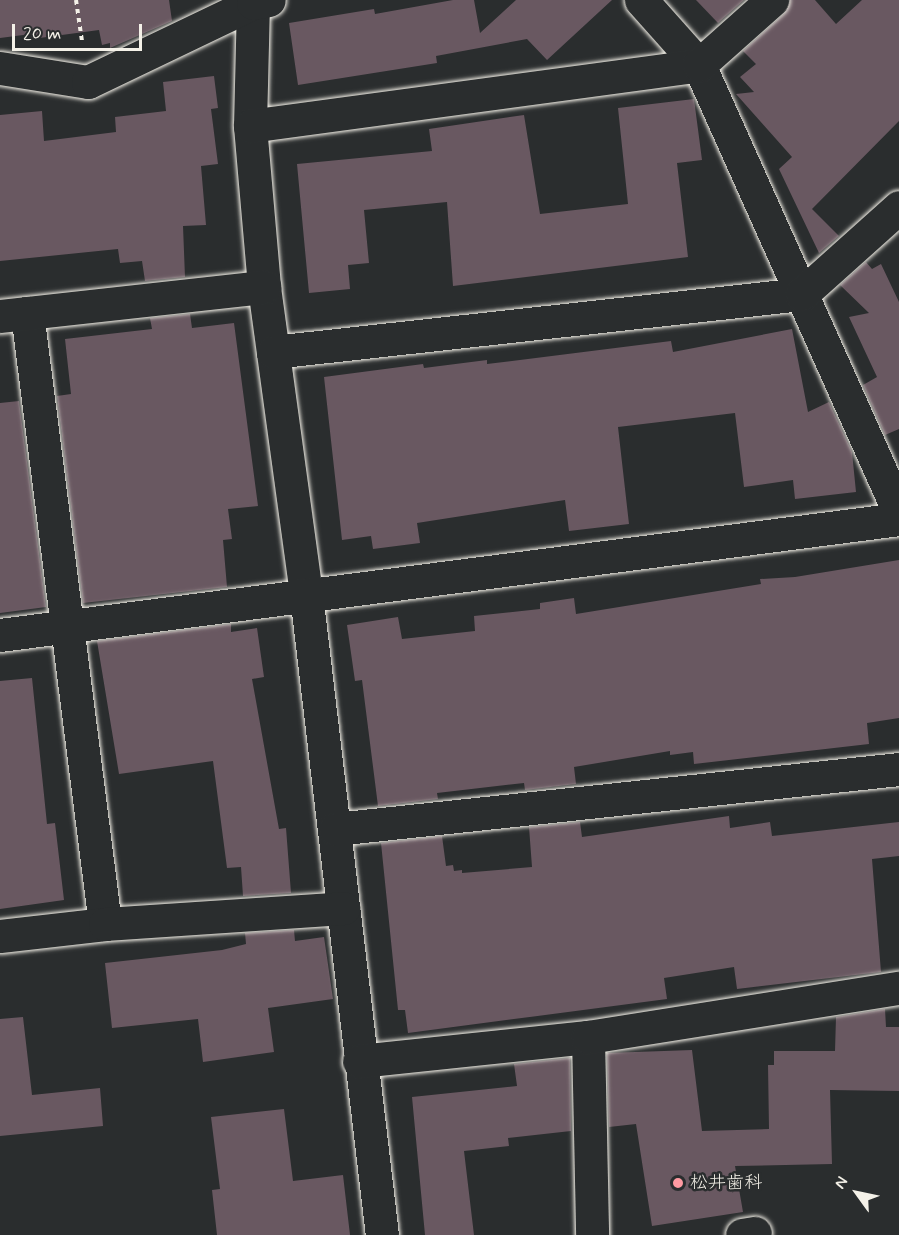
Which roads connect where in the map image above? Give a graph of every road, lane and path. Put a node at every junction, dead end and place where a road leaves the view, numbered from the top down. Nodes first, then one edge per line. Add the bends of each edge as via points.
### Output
1 (641, 0) edge
2 (772, 0) edge
3 (261, 1) edge
4 (699, 65) junction
5 (0, 68) edge
6 (250, 126) junction
7 (899, 207) edge
8 (264, 287) junction
9 (802, 294) junction
10 (14, 315) edge
11 (273, 352) junction
12 (899, 512) edge
13 (899, 519) edge
14 (306, 594) junction
15 (66, 626) junction
16 (0, 635) edge
17 (899, 769) edge
18 (335, 829) junction
19 (343, 908) junction
20 (105, 924) junction
21 (0, 936) edge
22 (899, 988) edge
23 (588, 1037) junction
24 (359, 1061) junction
25 (382, 1235) edge
26 (592, 1235) edge

1 - 4 street
2 - 4 street
3 - 5 street via 88,82
3 - 6 street
4 - 6 street
4 - 9 street
6 - 8 street
7 - 9 street
8 - 10 street
8 - 11 street
9 - 11 street
9 - 12 street
10 - 15 street
11 - 14 street
13 - 14 street
14 - 15 street
14 - 18 street
15 - 16 street
15 - 20 street
17 - 18 street
18 - 19 street
19 - 20 street
19 - 24 street
20 - 21 street
22 - 23 street
23 - 24 street
23 - 26 street
24 - 25 street

